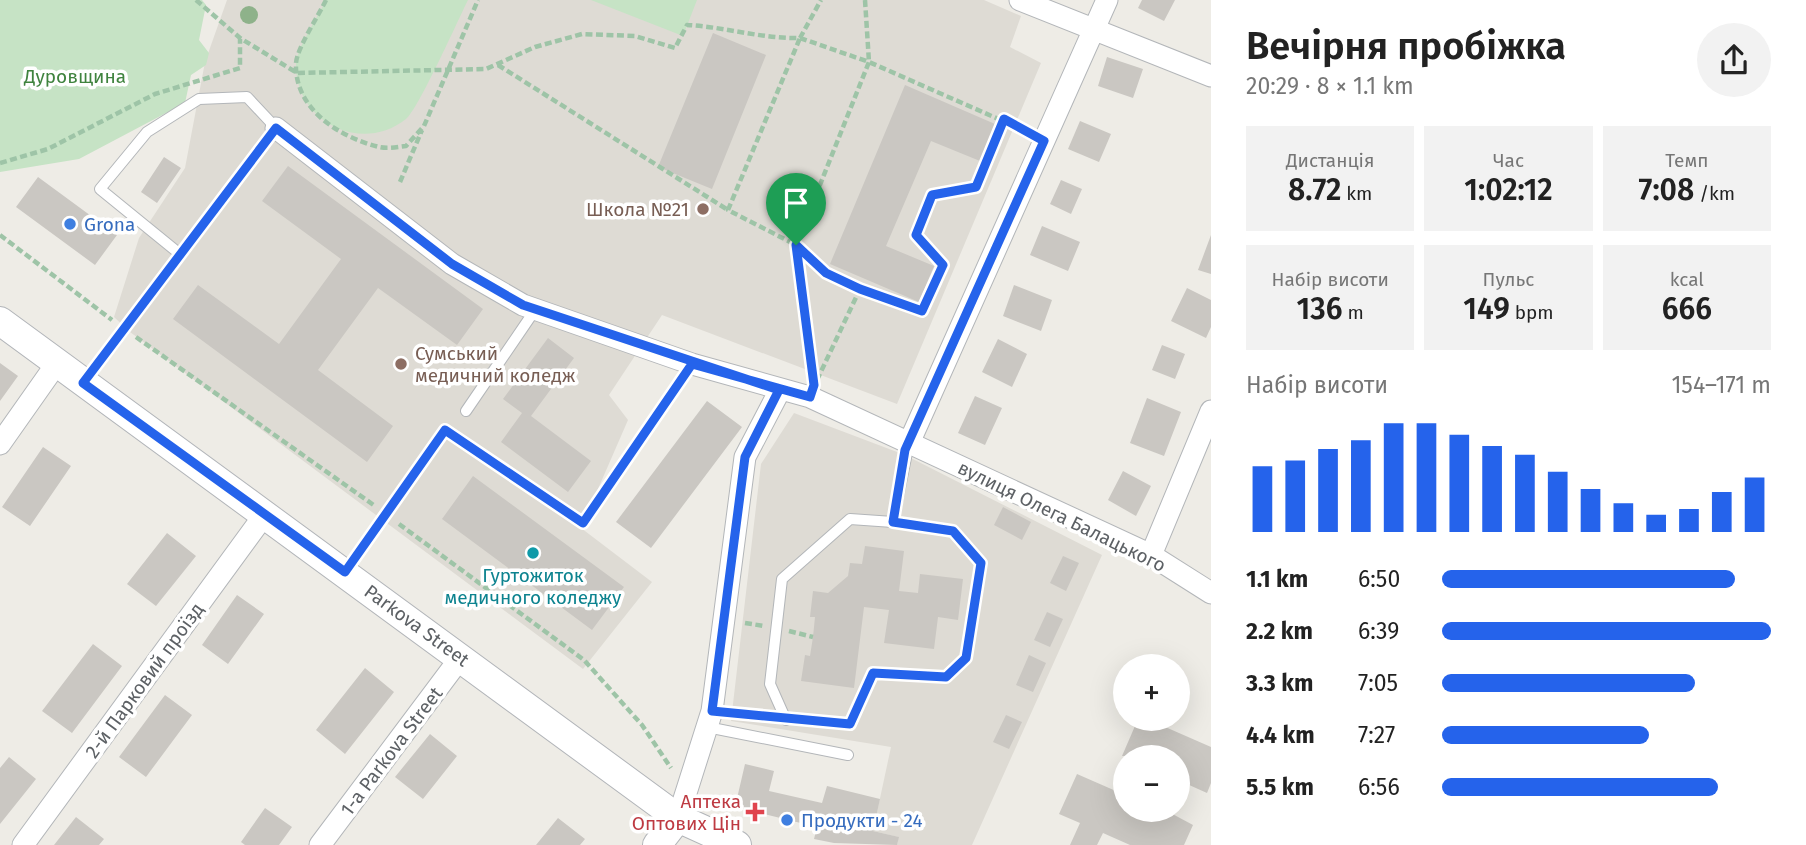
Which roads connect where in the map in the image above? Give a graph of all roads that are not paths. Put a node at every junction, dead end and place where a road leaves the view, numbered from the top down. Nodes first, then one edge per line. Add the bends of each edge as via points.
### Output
1 (1020, 0) edge
2 (1107, 0) edge
3 (1093, 31) junction
4 (1211, 76) edge
5 (276, 128) junction
6 (181, 255) junction
7 (535, 310) junction
8 (0, 321) edge
9 (57, 363) junction
10 (692, 364) junction
11 (83, 383) junction
12 (779, 390) junction
13 (466, 411) dead end
14 (1211, 411) edge
15 (909, 443) junction
16 (0, 444) edge
17 (265, 514) junction
18 (893, 522) junction
19 (1151, 555) junction
20 (345, 572) junction
21 (1211, 593) edge
22 (461, 657) junction
23 (710, 719) junction
24 (786, 720) junction
25 (848, 755) dead end
26 (678, 818) junction
27 (23, 845) edge
28 (320, 845) edge
29 (657, 845) edge
30 (737, 845) edge

1 - 3 street
2 - 3 street
3 - 4 street
3 - 15 street
5 - 6 lane
5 - 6 lane via 247,97 199,99 147,132 100,189
5 - 7 street, вулиця Олега Балацького via 452,264
6 - 11 lane
7 - 10 street, вулиця Олега Балацького
7 - 13 lane
8 - 9 street, Parkova Street
9 - 11 street, Parkova Street
9 - 16 street
10 - 12 street, вулиця Олега Балацького
10 - 20 lane via 583,523 445,430
11 - 17 street, Parkova Street
12 - 15 street, вулиця Олега Балацького via 810,397
12 - 23 street via 745,457
14 - 19 street
15 - 18 lane
15 - 19 street, вулиця Олега Балацького
17 - 20 street, Parkova Street
17 - 27 street, 2-й Парковий проїзд
18 - 24 lane via 849,519 782,579 770,684
18 - 24 lane via 953,531 981,563 966,658 946,677 873,673 850,724
19 - 21 street, вулиця Олега Балацького
20 - 22 street, Parkova Street
22 - 26 street, Parkova Street
22 - 28 street, 1-a Parkova Street
23 - 24 lane
23 - 25 lane
23 - 26 street
26 - 29 street
26 - 30 street, Parkova Street

